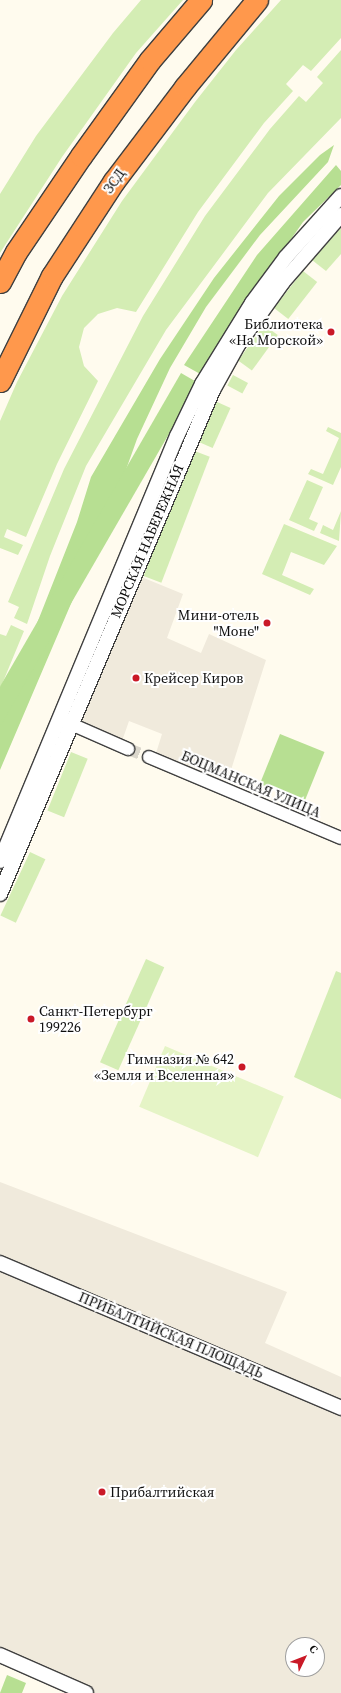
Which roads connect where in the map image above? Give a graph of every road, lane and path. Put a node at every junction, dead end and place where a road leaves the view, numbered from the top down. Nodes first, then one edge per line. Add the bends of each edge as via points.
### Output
1 (201, 0) edge
2 (257, 0) edge
3 (341, 196) edge
4 (341, 215) edge
5 (0, 282) edge
6 (0, 381) edge
7 (65, 721) junction
8 (128, 748) tunnel mouth
9 (149, 757) tunnel mouth
10 (341, 838) edge
11 (0, 861) edge
12 (0, 894) edge
13 (0, 1263) edge
14 (336, 1406) edge
15 (0, 1655) edge
16 (86, 1693) edge

1 - 5 highway via 150,60 81,156 16,252
2 - 6 highway, ЗСД via 185,87 114,180 52,276
3 - 7 street, МОРСКАЯ НАБЕРЕЖНАЯ via 286,257 252,303 214,362 177,436
4 - 7 street, МОРСКАЯ НАБЕРЕЖНАЯ via 283,282 226,366 189,442
7 - 8 street
7 - 11 street, МОРСКАЯ НАБЕРЕЖНАЯ
7 - 12 street, МОРСКАЯ НАБЕРЕЖНАЯ
9 - 10 street, БОЦМАНСКАЯ УЛИЦА
13 - 14 street, ПРИБАЛТИЙСКАЯ ПЛОЩАДЬ
15 - 16 street

